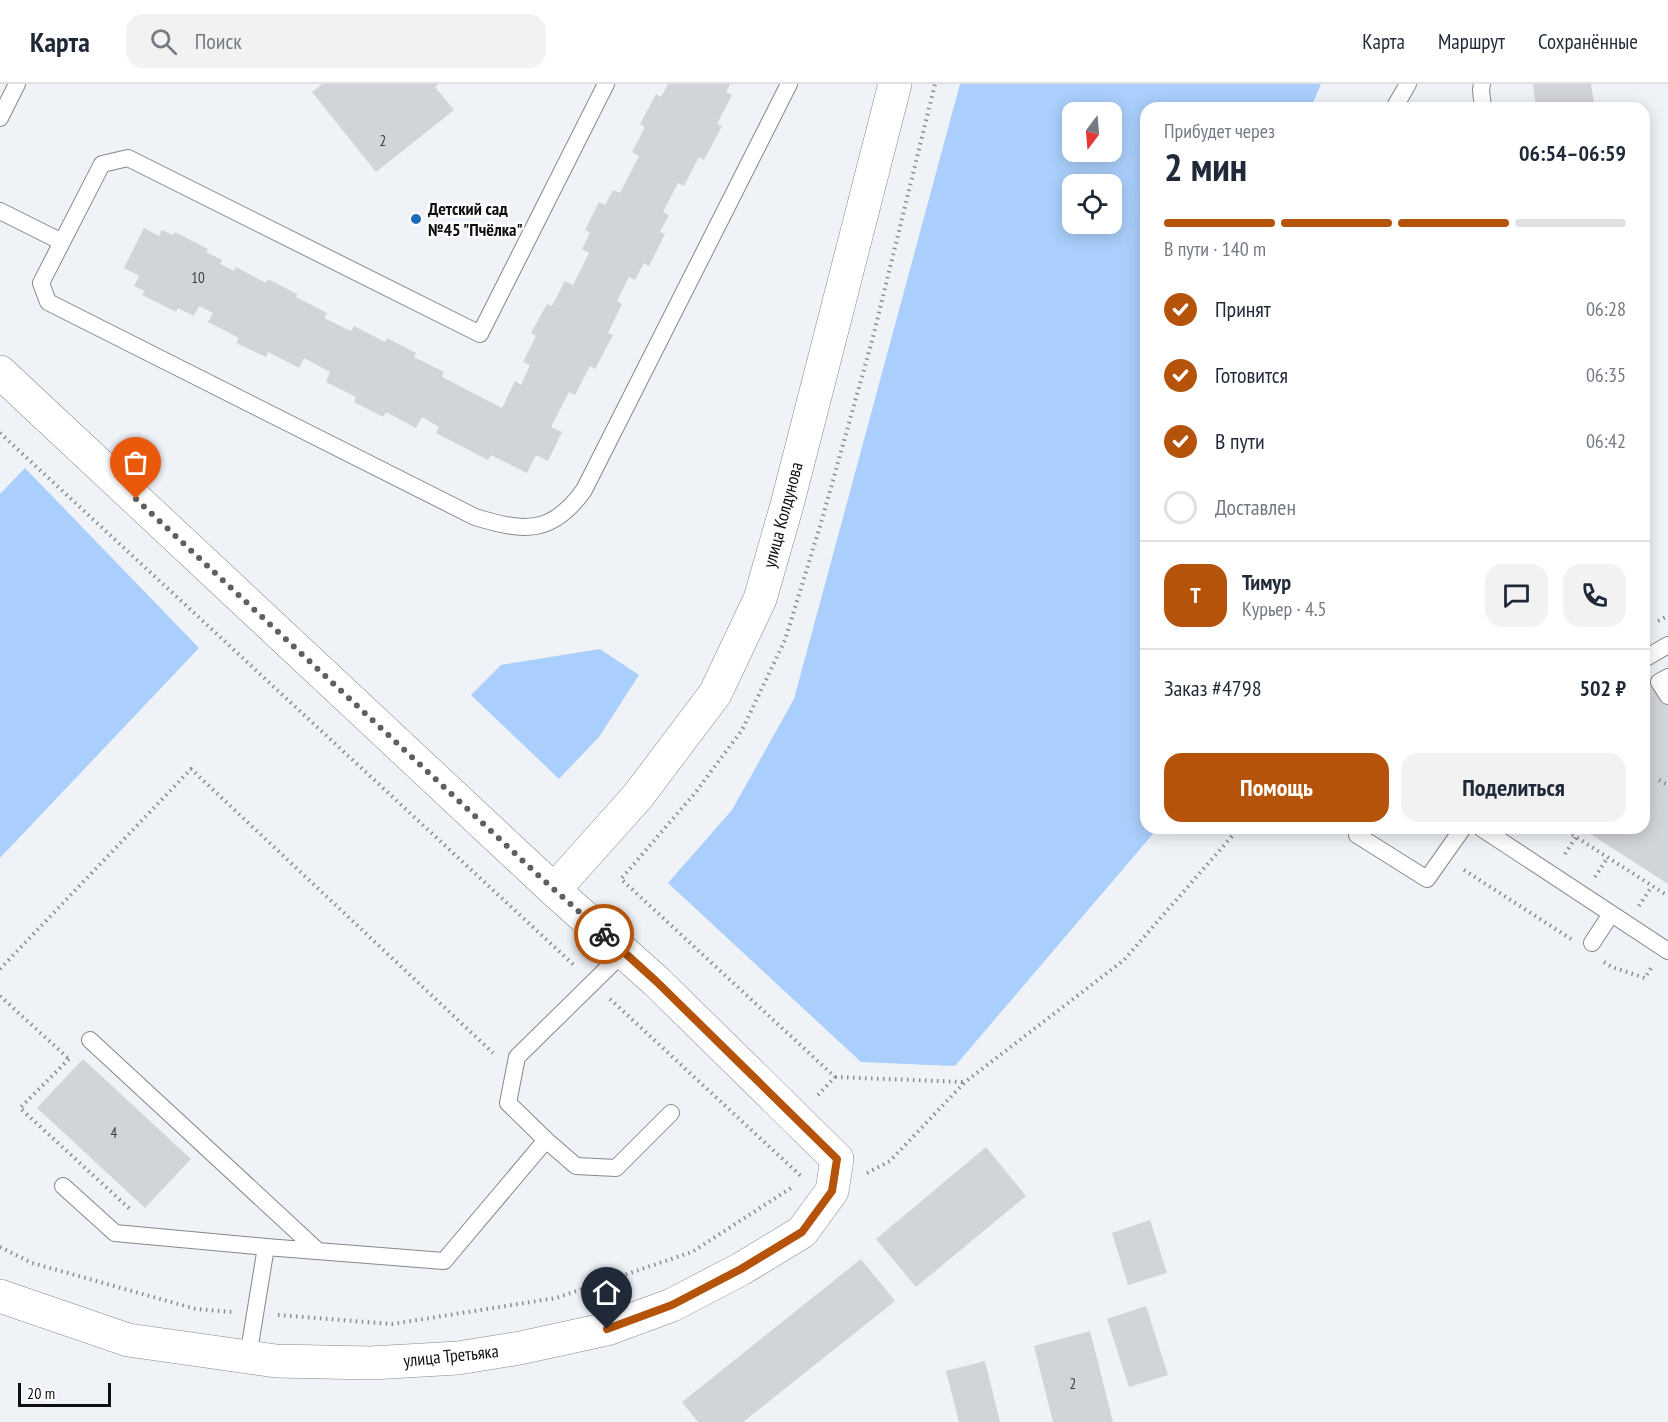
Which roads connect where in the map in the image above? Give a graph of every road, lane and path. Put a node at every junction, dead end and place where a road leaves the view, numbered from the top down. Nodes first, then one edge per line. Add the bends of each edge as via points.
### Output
1 (17, 84) edge
2 (606, 84) edge
3 (789, 84) edge
4 (895, 84) edge
5 (935, 84) edge
6 (1408, 84) edge
7 (1482, 84) edge
8 (1398, 102) edge
9 (1482, 102) edge
10 (0, 117) edge
11 (0, 211) edge
12 (62, 242) junction
13 (0, 372) edge
14 (0, 433) edge
15 (1668, 645) edge
16 (1650, 656) edge
17 (1668, 677) edge
18 (1668, 696) edge
19 (1659, 780) dead end
20 (1668, 785) edge
21 (413, 816) dead end
22 (1234, 834) edge
23 (1358, 834) edge
24 (1459, 834) edge
25 (1490, 834) edge
26 (1571, 834) edge
27 (1463, 869) dead end
28 (554, 890) junction
29 (1668, 896) edge
30 (1611, 914) junction
31 (1584, 943) joint
32 (1668, 951) edge
33 (624, 952) junction
34 (0, 969) edge
35 (0, 996) edge
36 (90, 1040) joint
37 (69, 1059) junction
38 (513, 1072) junction
39 (835, 1077) junction
40 (965, 1082) junction
41 (817, 1096) dead end
42 (671, 1113) dead end
43 (546, 1140) junction
44 (770, 1148) dead end
45 (795, 1185) dead end
46 (818, 1185) junction
47 (63, 1186) dead end
48 (162, 1238) junction
49 (0, 1247) edge
50 (266, 1247) junction
51 (318, 1251) junction
52 (0, 1296) edge
53 (256, 1314) junction
54 (248, 1357) junction

1 - 10 lane
2 - 12 lane via 480,334 128,158 102,164
3 - 12 lane via 584,490 573,506 542,525 520,528 475,517 48,303 41,283
4 - 28 street, улица Колдунова via 760,599 715,694 638,796
5 - 39 path via 872,341 785,640 742,730 695,793 621,879
6 - 8 lane
7 - 9 lane
11 - 12 lane
13 - 28 street
14 - 21 path
15 - 16 lane
17 - 18 lane via 1659,682
19 - 20 path
22 - 40 path via 1124,960
23 - 24 lane via 1427,879
25 - 30 lane
26 - 29 path
27 - 31 path
28 - 33 street
30 - 31 lane
30 - 32 lane
33 - 38 lane via 517,1057
33 - 46 street, улица Третьяка via 837,1159
34 - 38 path via 192,769
35 - 37 path
36 - 37 path
36 - 51 lane
37 - 48 path via 20,1108
38 - 43 lane via 507,1103
39 - 40 path
39 - 41 path
40 - 46 path via 890,1161
42 - 43 lane via 616,1168 576,1166
43 - 51 lane via 444,1261
44 - 46 path
45 - 53 path via 692,1252 556,1298 392,1324
46 - 54 street, улица Третьяка via 802,1232 672,1305 607,1329 458,1358 371,1363
47 - 48 lane via 115,1233
48 - 50 lane
49 - 53 path via 32,1263 196,1309
50 - 51 lane
50 - 53 lane
52 - 54 street, улица Третьяка via 128,1340
53 - 54 lane

